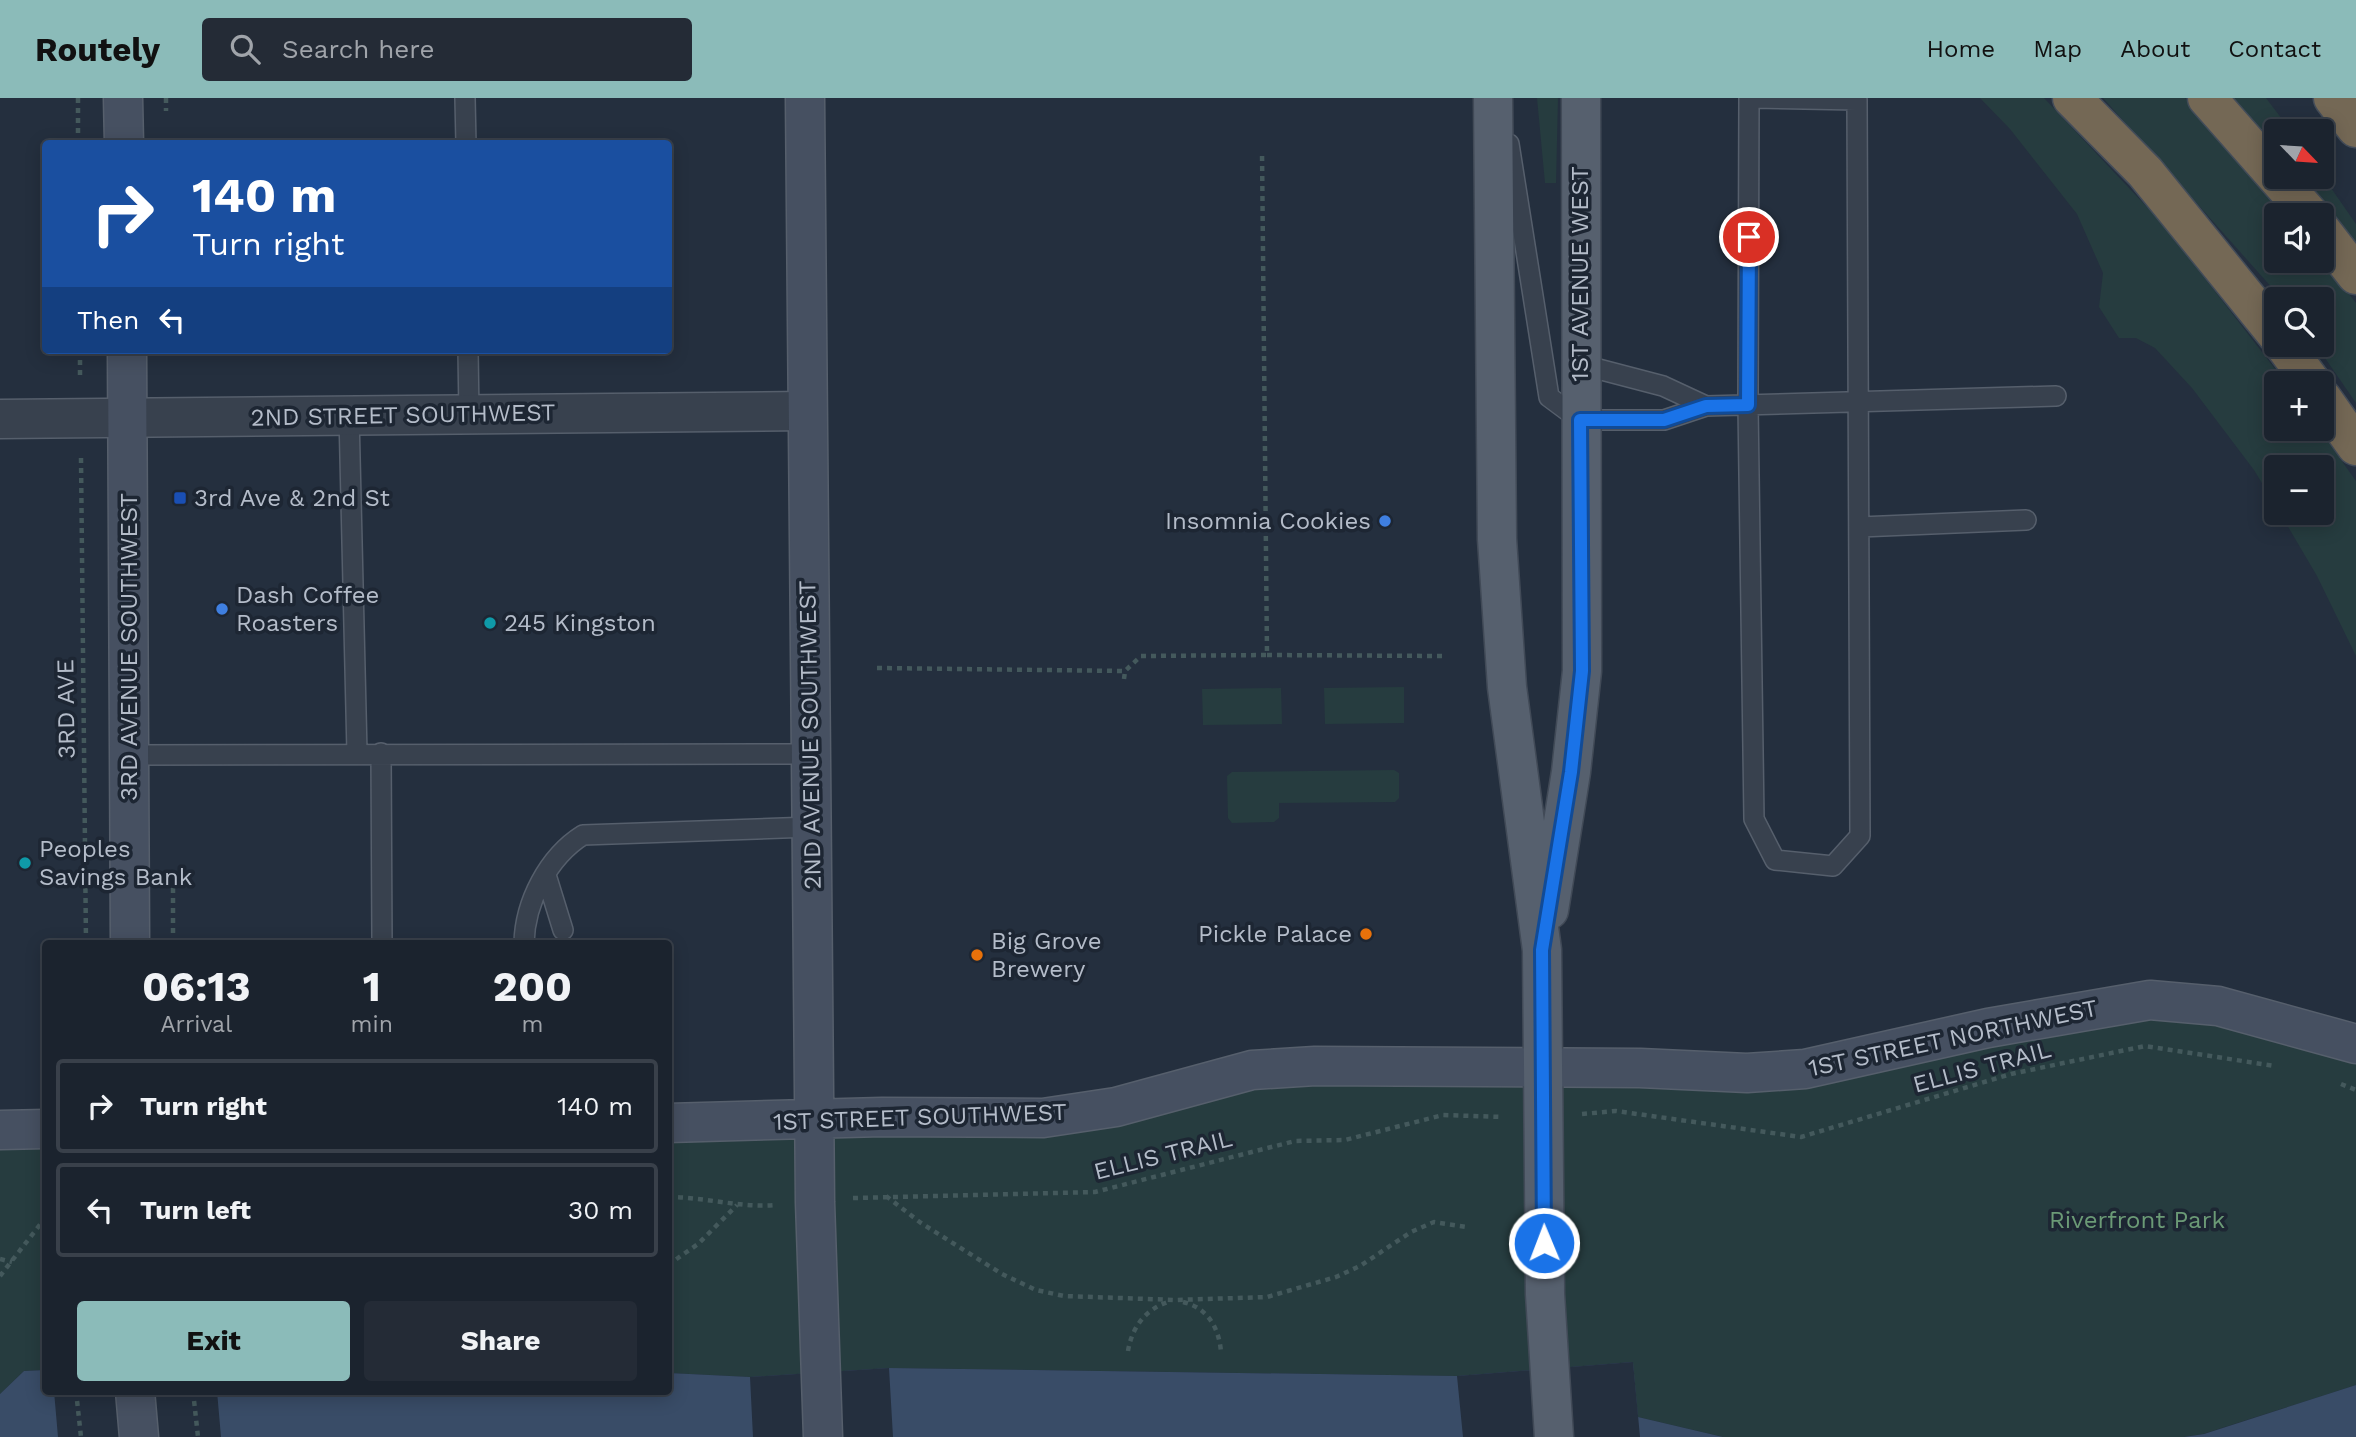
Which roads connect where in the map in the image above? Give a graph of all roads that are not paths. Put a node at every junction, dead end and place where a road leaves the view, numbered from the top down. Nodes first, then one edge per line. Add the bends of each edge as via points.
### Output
1 (123, 98) edge
2 (466, 98) edge
3 (805, 98) edge
4 (1493, 98) edge
5 (1503, 98) edge
6 (1581, 98) edge
7 (1751, 98) edge
8 (2072, 98) edge
9 (2207, 98) edge
10 (2333, 98) edge
11 (2356, 128) edge
12 (124, 140) edge
13 (466, 140) edge
14 (2299, 203) edge
15 (2334, 247) edge
16 (2356, 275) edge
17 (2264, 319) edge
18 (127, 354) edge
19 (468, 354) edge
20 (1580, 364) junction
21 (2056, 396) dead end
22 (1860, 401) junction
23 (1748, 405) junction
24 (1706, 406) junction
25 (806, 411) junction
26 (349, 415) junction
27 (469, 415) junction
28 (2334, 415) edge
29 (128, 418) junction
30 (0, 419) edge
31 (1580, 420) junction
32 (2356, 446) edge
33 (2026, 520) dead end
34 (1860, 527) junction
35 (381, 753) junction
36 (356, 754) junction
37 (810, 754) junction
38 (129, 755) junction
39 (811, 827) junction
40 (546, 874) junction
41 (564, 930) dead end
42 (130, 940) edge
43 (382, 940) edge
44 (524, 940) edge
45 (1542, 950) junction
46 (2356, 1044) edge
47 (1543, 1067) junction
48 (815, 1119) junction
49 (672, 1123) edge
50 (42, 1129) edge
51 (0, 1130) edge
52 (135, 1395) edge
53 (139, 1437) edge
54 (823, 1437) edge
55 (1554, 1437) edge

1 - 12 main road
2 - 13 lane
3 - 25 main road, 2ND AVENUE SOUTHWEST
4 - 45 main road, 1ST AVENUE WEST via 1497,539 1507,687
5 - 31 lane via 1549,397
6 - 20 main road, 1ST AVENUE WEST
7 - 22 lane via 1857,100
7 - 23 lane
8 - 17 highway via 2145,172
9 - 14 highway
10 - 11 highway
15 - 16 highway
18 - 29 main road, 3RD AVENUE SOUTHWEST
19 - 27 lane
20 - 24 lane via 1663,386
20 - 31 main road, 1ST AVENUE WEST
21 - 22 lane
22 - 23 lane
22 - 34 lane
23 - 24 lane
23 - 34 lane via 1754,819 1775,860 1833,866 1860,836
24 - 31 lane via 1664,420
25 - 27 street, 2ND STREET SOUTHWEST
25 - 37 main road, 2ND AVENUE SOUTHWEST
26 - 27 street, 2ND STREET SOUTHWEST
26 - 29 street, 2ND STREET SOUTHWEST
26 - 36 lane
28 - 32 highway
29 - 30 street, 2ND STREET SOUTHWEST
29 - 38 main road, 3RD AVENUE SOUTHWEST
31 - 45 main road, 1ST AVENUE WEST via 1582,671
33 - 34 lane
35 - 36 lane
35 - 37 lane
35 - 43 lane
36 - 38 lane
37 - 39 main road, 2ND AVENUE SOUTHWEST
38 - 42 main road, 3RD AVENUE SOUTHWEST
39 - 40 lane via 594,833 572,842
39 - 48 main road, 2ND AVENUE SOUTHWEST
40 - 41 lane
40 - 44 lane via 532,899
45 - 47 main road, 1ST AVENUE WEST
46 - 47 main road, 1ST STREET NORTHWEST via 2218,1006 2150,1000 1988,1028 1805,1069 1747,1073
47 - 48 main road, 1ST STREET SOUTHWEST via 1252,1070 1116,1107 1043,1118
47 - 55 main road, 1ST AVENUE WEST via 1548,1369
48 - 49 main road, 1ST STREET SOUTHWEST
48 - 54 main road, 2ND AVENUE SOUTHWEST
50 - 51 main road
52 - 53 main road

